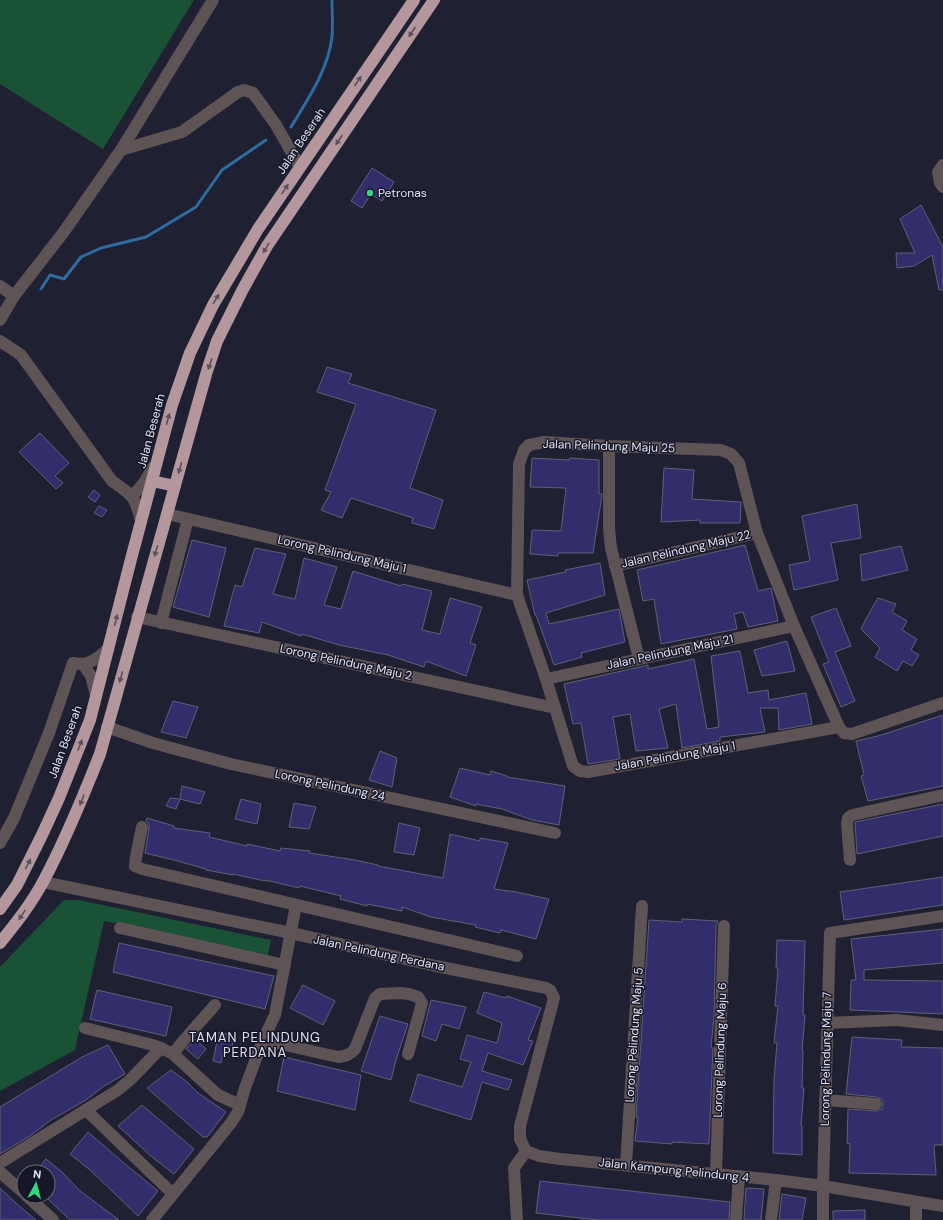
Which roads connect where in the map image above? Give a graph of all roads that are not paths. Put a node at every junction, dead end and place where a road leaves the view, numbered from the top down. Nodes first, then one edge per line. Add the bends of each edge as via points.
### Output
1 (213, 0) edge
2 (414, 0) edge
3 (434, 0) edge
4 (121, 150) junction
5 (943, 165) edge
6 (300, 167) junction
7 (943, 187) edge
8 (0, 286) edge
9 (14, 296) junction
10 (0, 320) edge
11 (0, 341) edge
12 (609, 446) junction
13 (158, 457) junction
14 (152, 481) junction
15 (175, 486) junction
16 (132, 495) junction
17 (167, 514) junction
18 (188, 519) junction
19 (141, 521) junction
20 (758, 533) junction
21 (615, 566) junction
22 (517, 595) junction
23 (137, 618) junction
24 (161, 623) junction
25 (794, 626) junction
26 (108, 649) junction
27 (639, 659) junction
28 (83, 664) junction
29 (546, 679) junction
30 (96, 695) junction
31 (943, 703) edge
32 (555, 708) junction
33 (107, 727) junction
34 (839, 727) junction
35 (943, 795) edge
36 (142, 827) dead end
37 (554, 833) dead end
38 (0, 843) edge
39 (850, 860) dead end
40 (43, 882) junction
41 (296, 905) junction
42 (642, 906) dead end
43 (0, 909) edge
44 (943, 916) edge
45 (724, 926) dead end
46 (120, 928) dead end
47 (291, 933) junction
48 (0, 943) edge
49 (517, 956) dead end
50 (285, 965) junction
51 (215, 1005) dead end
52 (827, 1023) junction
53 (943, 1025) edge
54 (85, 1028) dead end
55 (264, 1040) junction
56 (161, 1048) junction
57 (173, 1054) junction
58 (408, 1054) dead end
59 (825, 1100) junction
60 (876, 1104) dead end
61 (240, 1105) junction
62 (86, 1110) junction
63 (526, 1151) junction
64 (0, 1163) edge
65 (626, 1165) junction
66 (0, 1172) edge
67 (716, 1174) junction
68 (739, 1176) junction
69 (776, 1180) junction
70 (16, 1186) edge
71 (823, 1186) junction
72 (173, 1194) junction
73 (916, 1203) junction
74 (36, 1204) edge
75 (943, 1206) edge
76 (53, 1220) edge
77 (152, 1220) edge
78 (517, 1220) edge
79 (736, 1220) edge
80 (771, 1220) edge
81 (823, 1220) edge
82 (916, 1220) edge

1 - 4 street
6 -> 2 highway, Jalan Beserah
3 -> 15 highway via 260,258 217,341
4 - 6 street via 182,132 244,90 253,93 261,104
4 - 9 street via 63,233
5 - 7 street via 938,172
13 -> 6 highway, Jalan Beserah via 172,404 190,353 213,305 258,229
8 - 9 street
9 - 10 street
11 - 16 street via 21,355 112,480
12 - 20 street, Jalan Pelindung Maju 25 via 721,450 730,454 739,463
12 - 21 street via 609,529
12 - 22 street, Jalan Pelindung Maju 25 via 544,442 524,450 519,464
13 - 14 highway, Jalan Beserah
13 - 16 street via 146,481
14 - 15 highway
14 - 19 highway, Jalan Beserah
15 - 17 highway
16 - 19 street
17 - 18 street, Lorong Pelindung Maju 1
17 -> 23 highway
18 - 22 street, Lorong Pelindung Maju 1
18 - 24 street
26 -> 19 highway, Jalan Beserah
20 - 21 street, Jalan Pelindung Maju 22
20 - 25 street
21 - 27 street
22 - 29 street, Jalan Pelindung Maju 25
23 - 24 street, Lorong Pelindung Maju 2
23 -> 33 highway
24 - 32 street, Lorong Pelindung Maju 2
25 - 27 street, Jalan Pelindung Maju 21
25 - 34 street
26 - 28 street via 98,658
26 - 30 highway, Jalan Beserah
27 - 29 street, Jalan Pelindung Maju 21
28 - 30 street via 91,676
28 - 38 street via 73,663 49,733 14,818
29 - 32 street, Jalan Pelindung Maju 25
43 -> 30 highway, Jalan Beserah via 17,885 60,798 90,720
31 - 34 street via 852,734 844,732
32 - 34 street, Jalan Pelindung Maju 1 via 573,766 580,771 588,772
33 - 37 street, Lorong Pelindung 24 via 152,743 231,764
33 -> 40 highway via 100,754 79,808
35 - 39 street via 852,815 848,818 847,824
36 - 41 street via 135,866
40 - 47 street, Jalan Pelindung Perdana
40 -> 48 highway
41 - 47 street
41 - 49 street
42 - 65 street, Lorong Pelindung Maju 5
44 - 52 street, Lorong Pelindung Maju 7 via 830,933
45 - 67 street, Lorong Pelindung Maju 6
46 - 50 street
47 - 50 street
47 - 63 street, Jalan Pelindung Perdana via 550,990 554,998 520,1126 520,1139
50 - 55 street via 275,1016
51 - 57 street
52 - 53 street via 897,1020
52 - 59 street, Lorong Pelindung Maju 7
54 - 56 street
55 - 58 street via 338,1057 346,1056 355,1049 375,998 380,994 401,992 418,997 422,1003
55 - 61 street
56 - 57 street
56 - 62 street via 118,1090
57 - 61 street via 218,1095
59 - 60 street
59 - 71 street, Lorong Pelindung Maju 7
61 - 72 street via 231,1123
62 - 64 street
62 - 72 street
63 - 65 street, Jalan Kampung Pelindung 4 via 547,1158
63 - 78 street via 514,1168
65 - 67 street, Jalan Kampung Pelindung 4
66 - 70 street
67 - 68 street, Jalan Kampung Pelindung 4
68 - 69 street, Jalan Kampung Pelindung 4
68 - 79 street
69 - 71 street, Jalan Kampung Pelindung 4
69 - 80 street
71 - 73 street, Jalan Kampung Pelindung 4
71 - 81 street, Lorong Pelindung Maju 7
72 - 77 street
73 - 75 street, Jalan Kampung Pelindung 4
73 - 82 street
74 - 76 street

